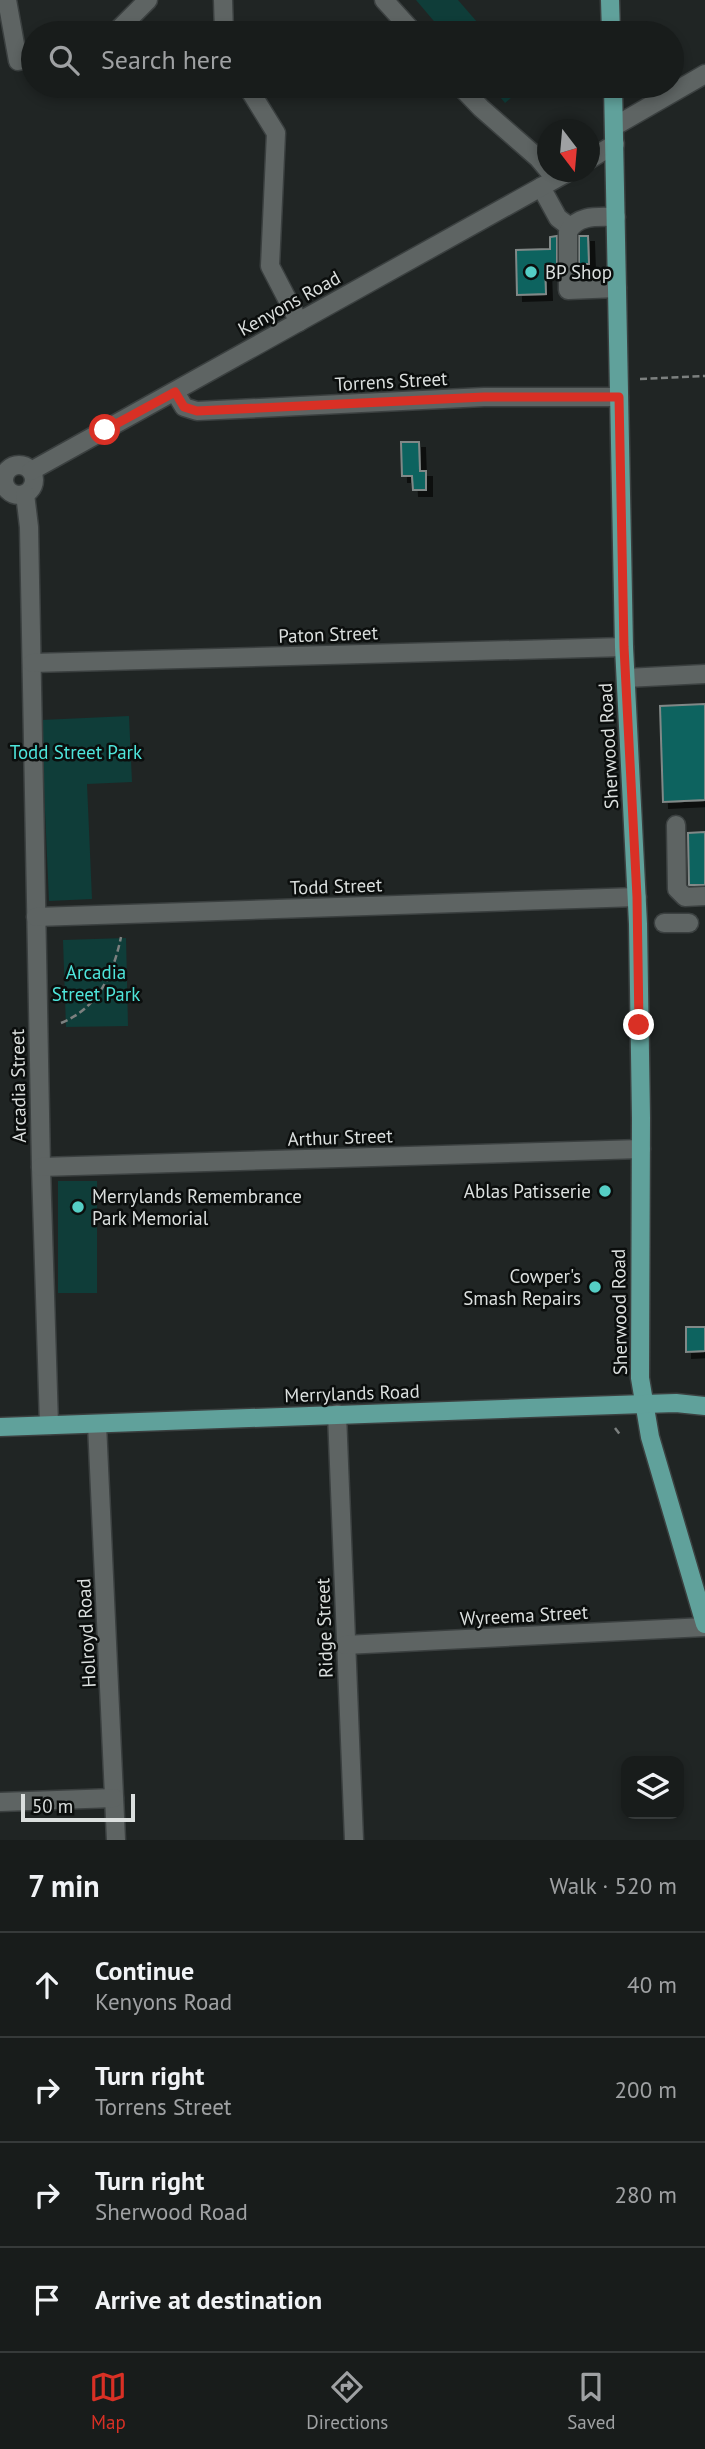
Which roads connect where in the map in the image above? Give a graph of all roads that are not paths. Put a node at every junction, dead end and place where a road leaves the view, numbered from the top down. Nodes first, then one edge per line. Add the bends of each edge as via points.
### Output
1 (7, 0) edge
2 (148, 0) edge
3 (223, 0) edge
4 (384, 0) edge
5 (610, 0) edge
6 (127, 21) edge
7 (224, 21) edge
8 (403, 21) edge
9 (611, 21) edge
10 (21, 60) edge
11 (705, 74) edge
12 (684, 86) edge
13 (254, 98) edge
14 (471, 98) edge
15 (614, 98) edge
16 (663, 98) edge
17 (615, 126) junction
18 (615, 144) junction
19 (600, 153) edge
20 (537, 157) edge
21 (542, 182) edge
22 (553, 182) edge
23 (616, 217) junction
24 (570, 228) junction
25 (617, 288) junction
26 (299, 322) junction
27 (175, 392) junction
28 (619, 397) junction
29 (30, 471) junction
30 (2, 485) edge
31 (25, 494) junction
32 (624, 647) junction
33 (32, 663) junction
34 (705, 674) edge
35 (626, 678) junction
36 (676, 825) dead end
37 (705, 896) edge
38 (637, 897) junction
39 (36, 917) junction
40 (664, 923) dead end
41 (689, 923) dead end
42 (641, 1149) junction
43 (41, 1167) junction
44 (644, 1404) junction
45 (705, 1406) edge
46 (337, 1414) junction
47 (97, 1424) junction
48 (49, 1425) junction
49 (0, 1427) edge
50 (705, 1625) edge
51 (345, 1645) junction
52 (114, 1798) junction
53 (0, 1802) edge
54 (116, 1840) edge
55 (354, 1840) edge

1 - 10 street
2 - 6 street
3 - 7 street
4 - 8 street
5 - 9 main road
11 - 12 street
13 - 26 street via 275,133 270,266
14 - 20 street
15 - 17 main road, Sherwood Road
16 - 17 street
17 - 18 main road, Sherwood Road
18 - 19 street
18 - 23 main road, Sherwood Road
21 - 26 street, Kenyons Road
22 - 24 street via 558,218
23 - 24 street via 583,219
23 - 25 main road, Sherwood Road
24 - 25 street via 568,290
25 - 28 main road, Sherwood Road
26 - 27 street, Kenyons Road
27 - 28 street, Torrens Street via 184,407 197,411 484,397
27 - 29 street, Kenyons Road
28 - 32 main road, Sherwood Road
29 - 30 street via 13,467
29 - 31 street via 33,484
30 - 31 street via 12,494
31 - 33 street, Arcadia Street
32 - 33 street, Paton Street
32 - 35 main road, Sherwood Road
33 - 39 street, Arcadia Street
34 - 35 street
35 - 38 main road, Sherwood Road
36 - 37 street via 677,889 685,897
38 - 39 street, Todd Street
38 - 42 main road, Sherwood Road
39 - 43 street, Arcadia Street
40 - 41 street
42 - 43 street, Arthur Street
42 - 44 main road, Sherwood Road via 640,1378
43 - 48 street, Arcadia Street
44 - 45 main road, Merrylands Road
44 - 46 main road, Merrylands Road
44 - 50 main road, Sherwood Road
46 - 47 main road, Merrylands Road
46 - 51 street, Ridge Street
47 - 48 main road, Merrylands Road
47 - 52 street, Holroyd Road
48 - 49 main road, Merrylands Road
50 - 51 street, Wyreema Street
51 - 55 street, Ridge Street
52 - 53 street
52 - 54 street, Holroyd Road

